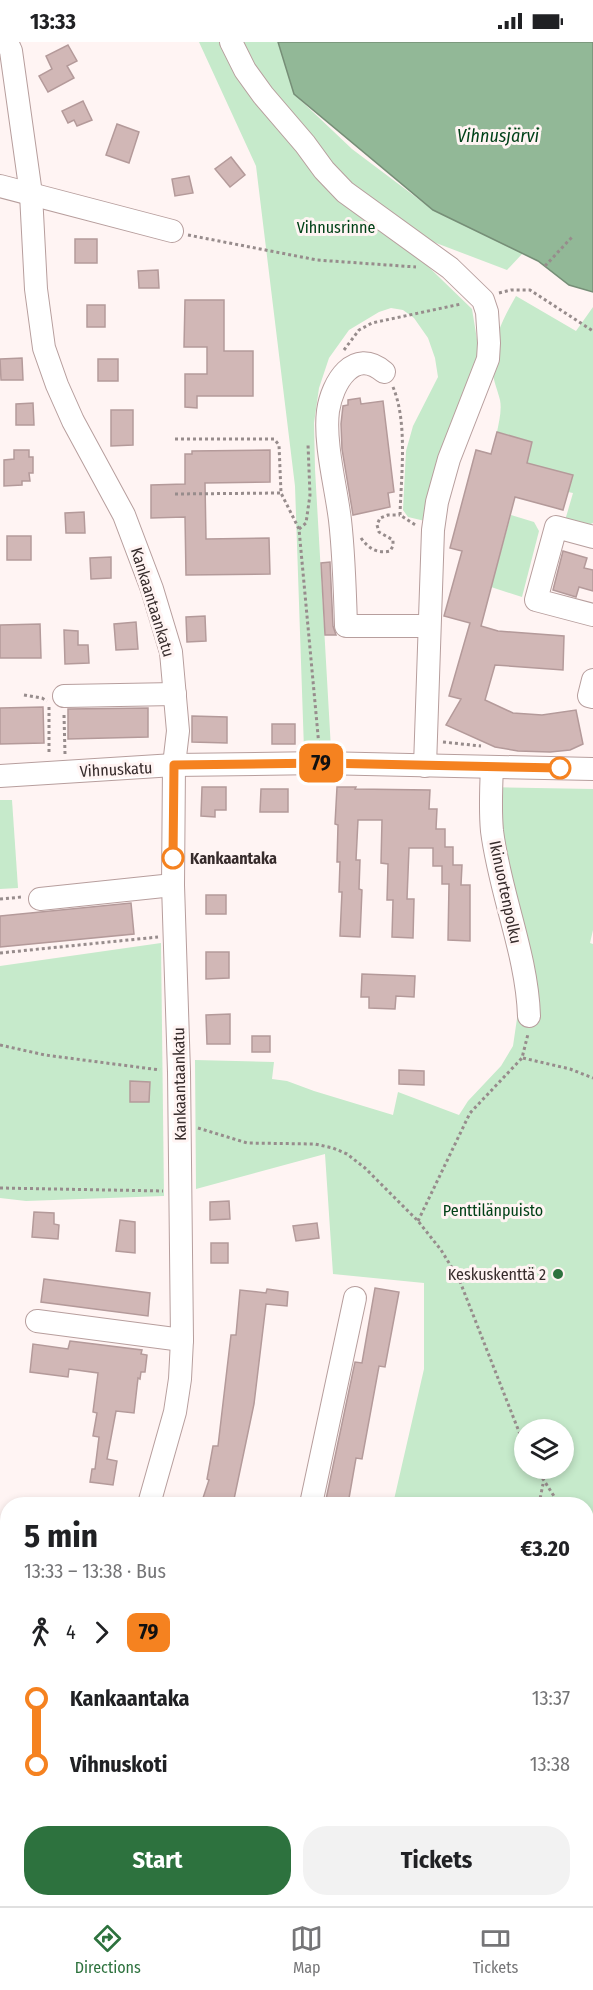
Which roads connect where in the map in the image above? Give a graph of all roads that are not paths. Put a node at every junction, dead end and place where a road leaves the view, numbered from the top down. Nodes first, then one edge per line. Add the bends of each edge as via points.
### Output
1 (7, 42) edge
2 (231, 42) edge
3 (0, 186) edge
4 (31, 194) junction
5 (171, 231) road end
6 (384, 372) road end
7 (593, 537) edge
8 (593, 615) edge
9 (429, 626) junction
10 (593, 680) edge
11 (175, 694) junction
12 (64, 696) road end
13 (593, 697) edge
14 (174, 765) junction
15 (425, 766) junction
16 (492, 767) junction
17 (593, 769) edge
18 (0, 776) edge
19 (173, 885) junction
20 (40, 899) dead end
21 (530, 1016) road end
22 (355, 1298) dead end
23 (37, 1321) dead end
24 (182, 1340) junction
25 (151, 1497) edge
26 (312, 1497) edge

1 - 4 street, Kankaantaankatu
2 - 9 street via 263,95 324,170 345,192 450,268 483,300 488,312 488,359 449,459 437,502
3 - 4 street
4 - 5 street
4 - 11 street, Kankaantaankatu via 36,289 44,348 73,421 124,515 149,580 171,652
6 - 9 street via 376,365 355,365 333,390 328,411 344,560 346,626
7 - 8 street via 556,527 536,600
9 - 15 street
10 - 13 street via 589,696
11 - 12 street
11 - 14 street, Kankaantaankatu via 178,731
14 - 15 street, Vihnuskatu
14 - 18 street, Vihnuskatu
14 - 19 street, Kankaantaankatu
15 - 16 street, Vihnuskatu
16 - 17 street, Vihnuskatu
16 - 21 street, Ikinuortenpolku via 492,831 529,992
19 - 20 street
19 - 24 street, Kankaantaankatu
22 - 26 street
23 - 24 street
24 - 25 street, Kankaantaankatu via 175,1412

